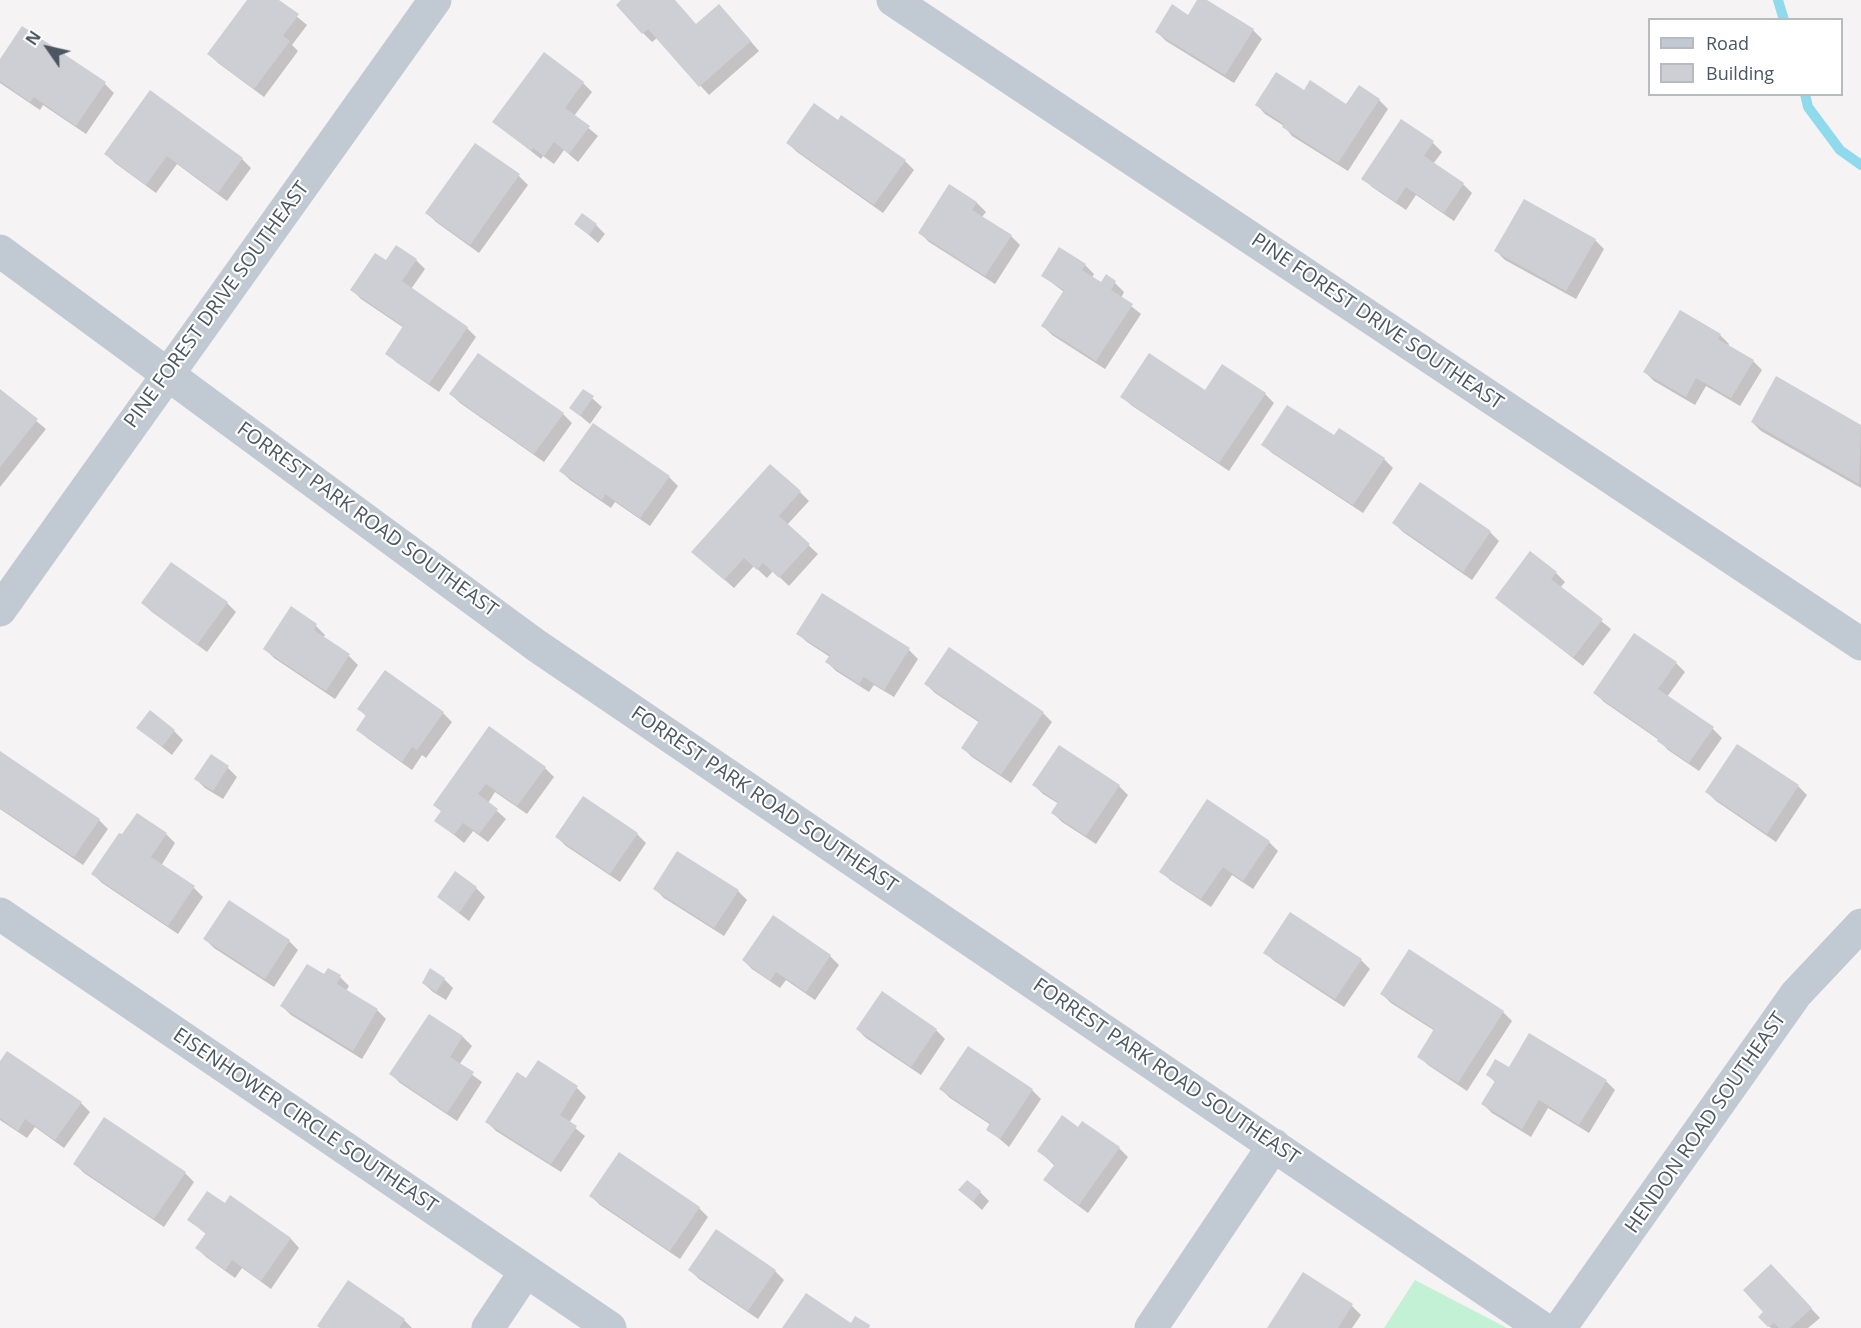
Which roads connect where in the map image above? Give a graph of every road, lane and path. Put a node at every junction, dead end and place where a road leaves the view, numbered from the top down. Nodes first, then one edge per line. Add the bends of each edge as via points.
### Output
1 (435, 0) edge
2 (893, 0) edge
3 (0, 251) edge
4 (168, 373) junction
5 (0, 610) edge
6 (1861, 644) edge
7 (0, 914) edge
8 (1861, 925) edge
9 (1274, 1145) junction
10 (526, 1271) junction
11 (488, 1328) edge
12 (610, 1328) edge
13 (1151, 1328) edge
14 (1542, 1328) edge
15 (1560, 1328) edge

1 - 4 street, PINE FOREST DRIVE SOUTHEAST
2 - 6 street, PINE FOREST DRIVE SOUTHEAST
3 - 4 street, FORREST PARK ROAD SOUTHEAST
4 - 5 street, PINE FOREST DRIVE SOUTHEAST
4 - 9 street, FORREST PARK ROAD SOUTHEAST via 537,646
7 - 10 street, EISENHOWER CIRCLE SOUTHEAST
8 - 15 street, HENDON ROAD SOUTHEAST via 1796,994
9 - 13 street
9 - 14 street, FORREST PARK ROAD SOUTHEAST
10 - 11 street
10 - 12 street, EISENHOWER CIRCLE SOUTHEAST

